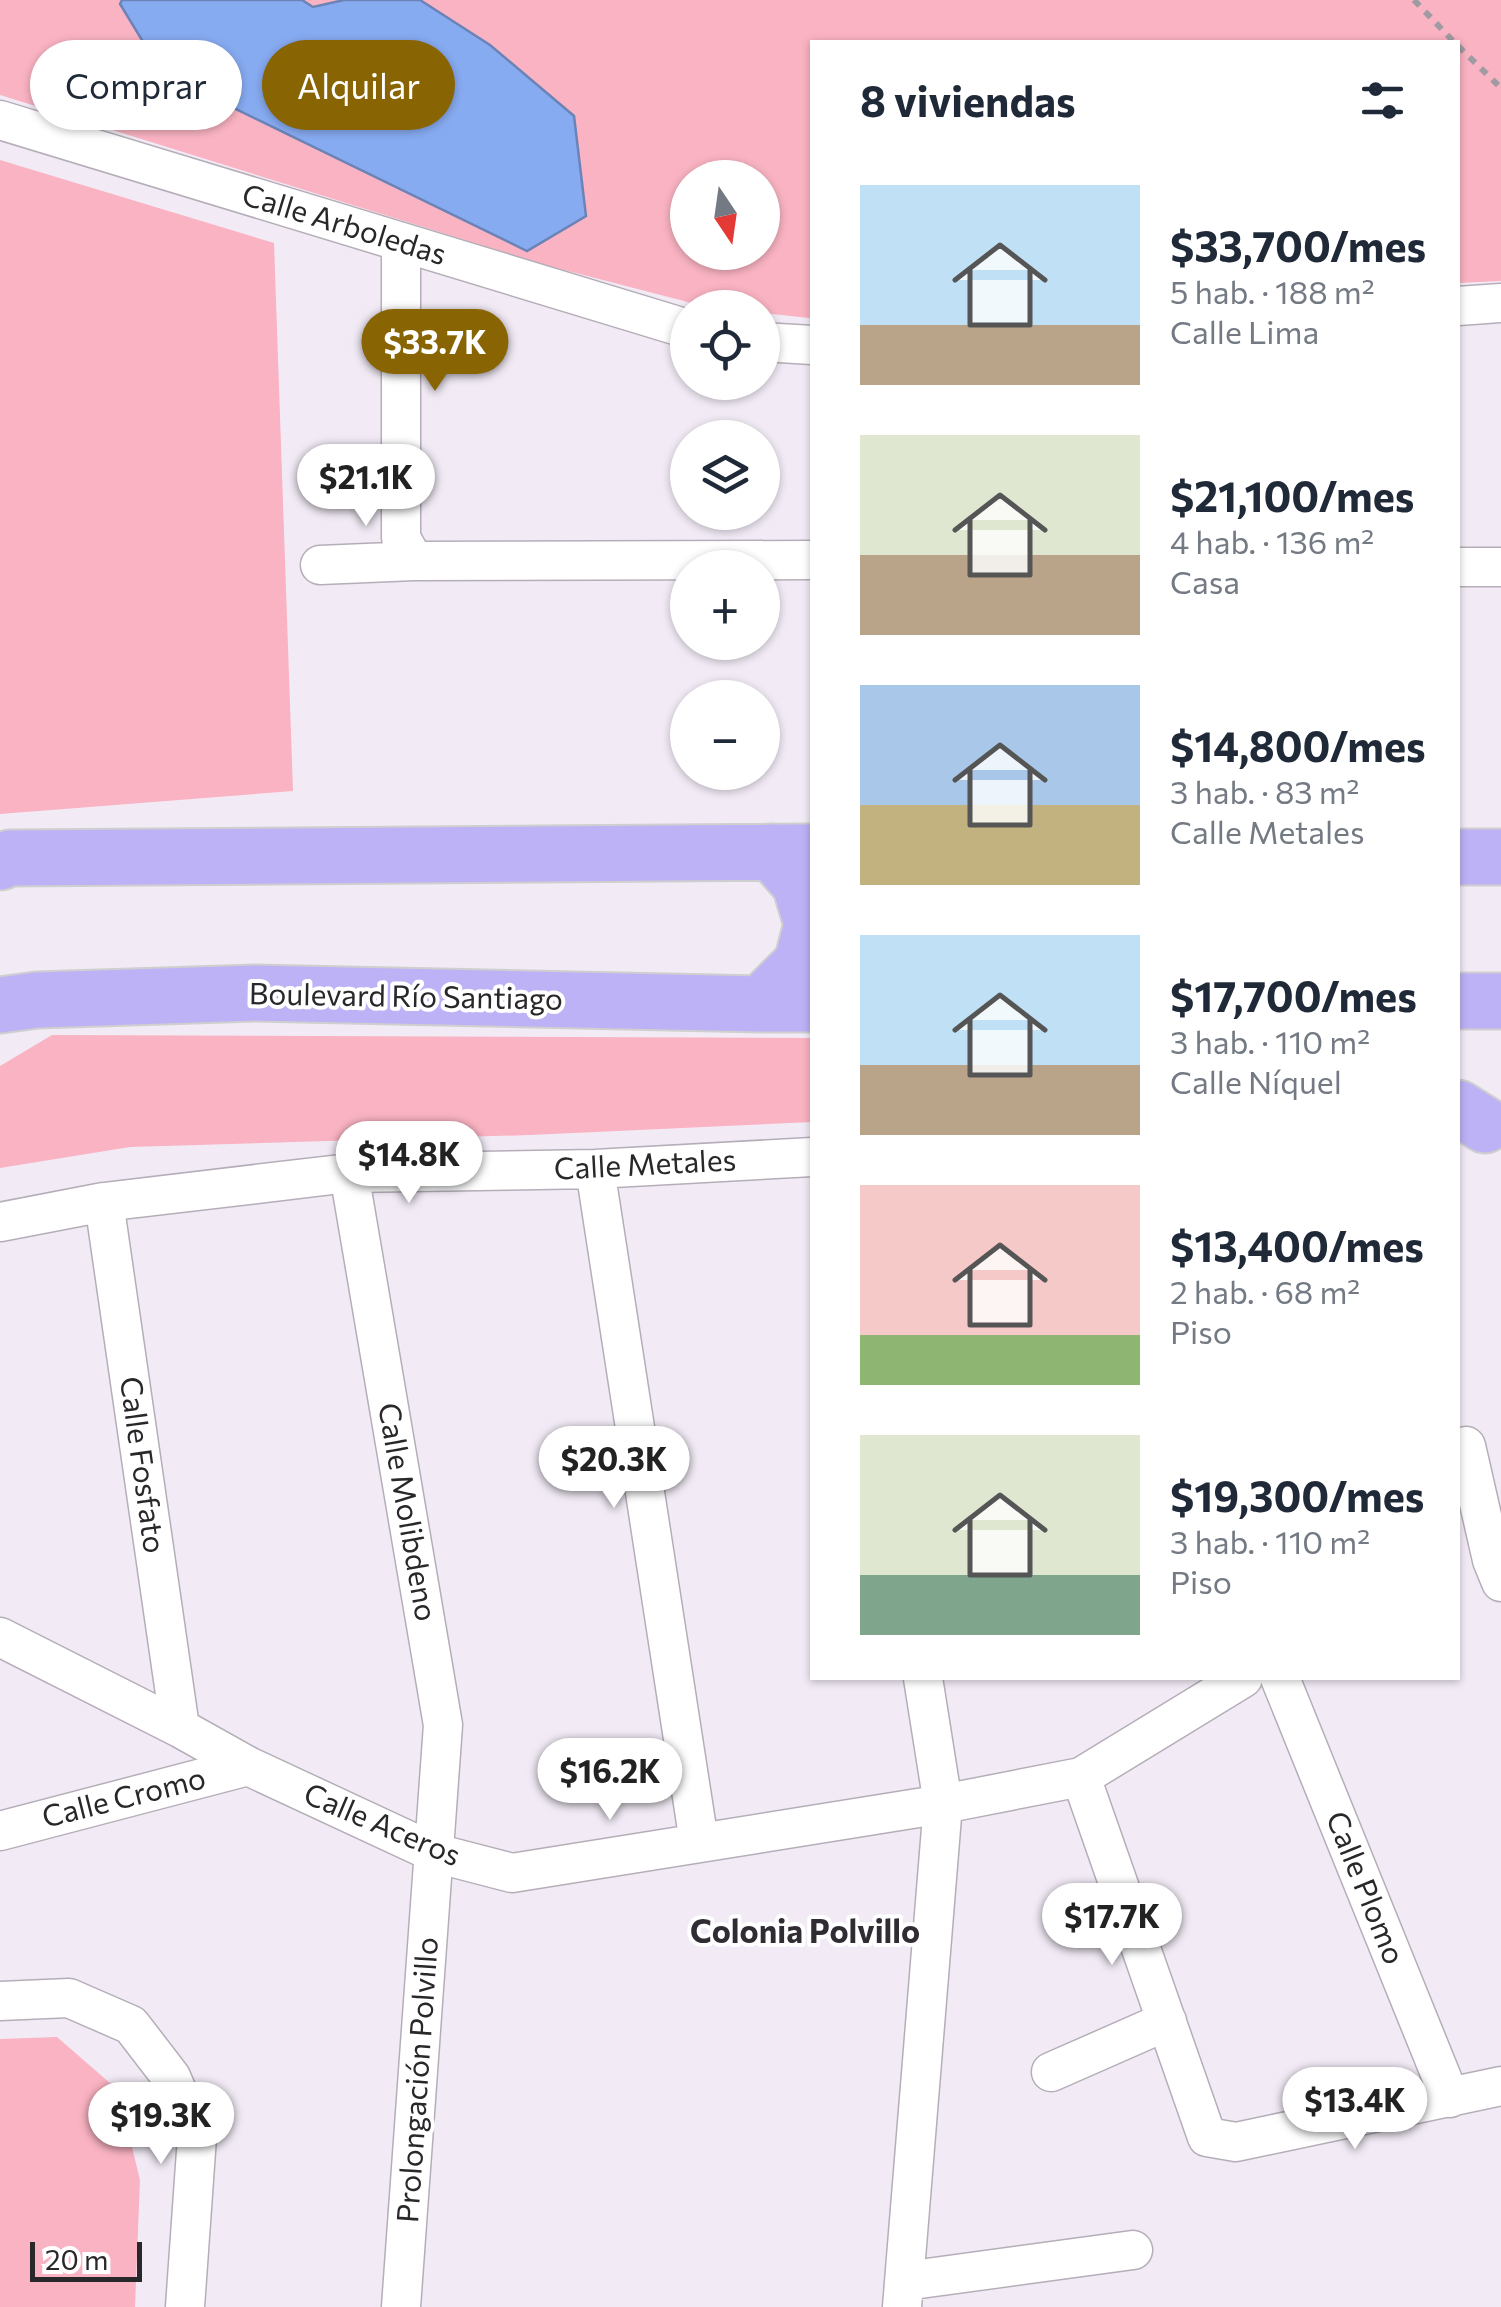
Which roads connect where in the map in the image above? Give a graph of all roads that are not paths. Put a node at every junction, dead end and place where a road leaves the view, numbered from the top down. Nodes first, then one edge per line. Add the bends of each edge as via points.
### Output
1 (0, 120) edge
2 (401, 243) junction
3 (1501, 304) edge
4 (1460, 306) edge
5 (670, 324) edge
6 (780, 343) edge
7 (810, 345) edge
8 (810, 560) edge
9 (414, 561) junction
10 (320, 565) dead end
11 (1460, 566) edge
12 (1501, 567) edge
13 (792, 852) edge
14 (1460, 857) edge
15 (1501, 857) edge
16 (3, 860) edge
17 (810, 917) edge
18 (810, 932) edge
19 (1460, 1000) edge
20 (1501, 1000) edge
21 (786, 1004) edge
22 (12, 1010) edge
23 (810, 1156) edge
24 (594, 1169) junction
25 (349, 1173) junction
26 (104, 1202) junction
27 (0, 1222) edge
28 (1466, 1446) dead end
29 (1483, 1566) edge
30 (0, 1637) edge
31 (923, 1680) edge
32 (1240, 1680) edge
33 (1281, 1680) edge
34 (180, 1728) junction
35 (248, 1766) junction
36 (1081, 1776) junction
37 (943, 1804) junction
38 (0, 1830) edge
39 (700, 1842) junction
40 (436, 1853) junction
41 (0, 2000) edge
42 (1166, 2021) junction
43 (1051, 2072) dead end
44 (1501, 2086) edge
45 (1450, 2098) junction
46 (1133, 2250) dead end
47 (903, 2294) edge
48 (184, 2307) edge
49 (401, 2307) edge

1 - 2 street, Calle Arboledas
2 - 5 street, Calle Arboledas
2 - 9 street via 401,538
3 - 4 street
6 - 7 street
8 - 9 street
9 - 10 street
11 - 12 street
13 - 16 main road
13 - 17 main road
14 - 15 main road
18 - 21 main road
19 - 20 main road
21 - 22 main road, Boulevard Río Santiago via 256,994
23 - 24 street, Calle Metales
24 - 25 street, Calle Metales
24 - 39 street
25 - 26 street, Calle Metales
25 - 40 street, Calle Molibdeno via 443,1724
26 - 27 street, Calle Metales
26 - 34 street, Calle Fosfato
28 - 29 street
30 - 34 street, Calle Aceros
31 - 37 street
32 - 36 street, Calle Aceros
33 - 45 street, Calle Plomo
34 - 35 street, Calle Aceros
35 - 38 street, Calle Cromo
35 - 40 street, Calle Aceros
36 - 37 street, Calle Aceros
36 - 42 street
37 - 39 street, Calle Aceros
37 - 47 street
39 - 40 street, Calle Aceros via 512,1874
40 - 49 street, Prolongación Polvillo
41 - 48 street via 69,1998 131,2025 171,2076 196,2137
42 - 43 street
42 - 45 street via 1207,2137 1236,2142
44 - 45 street
46 - 47 street

